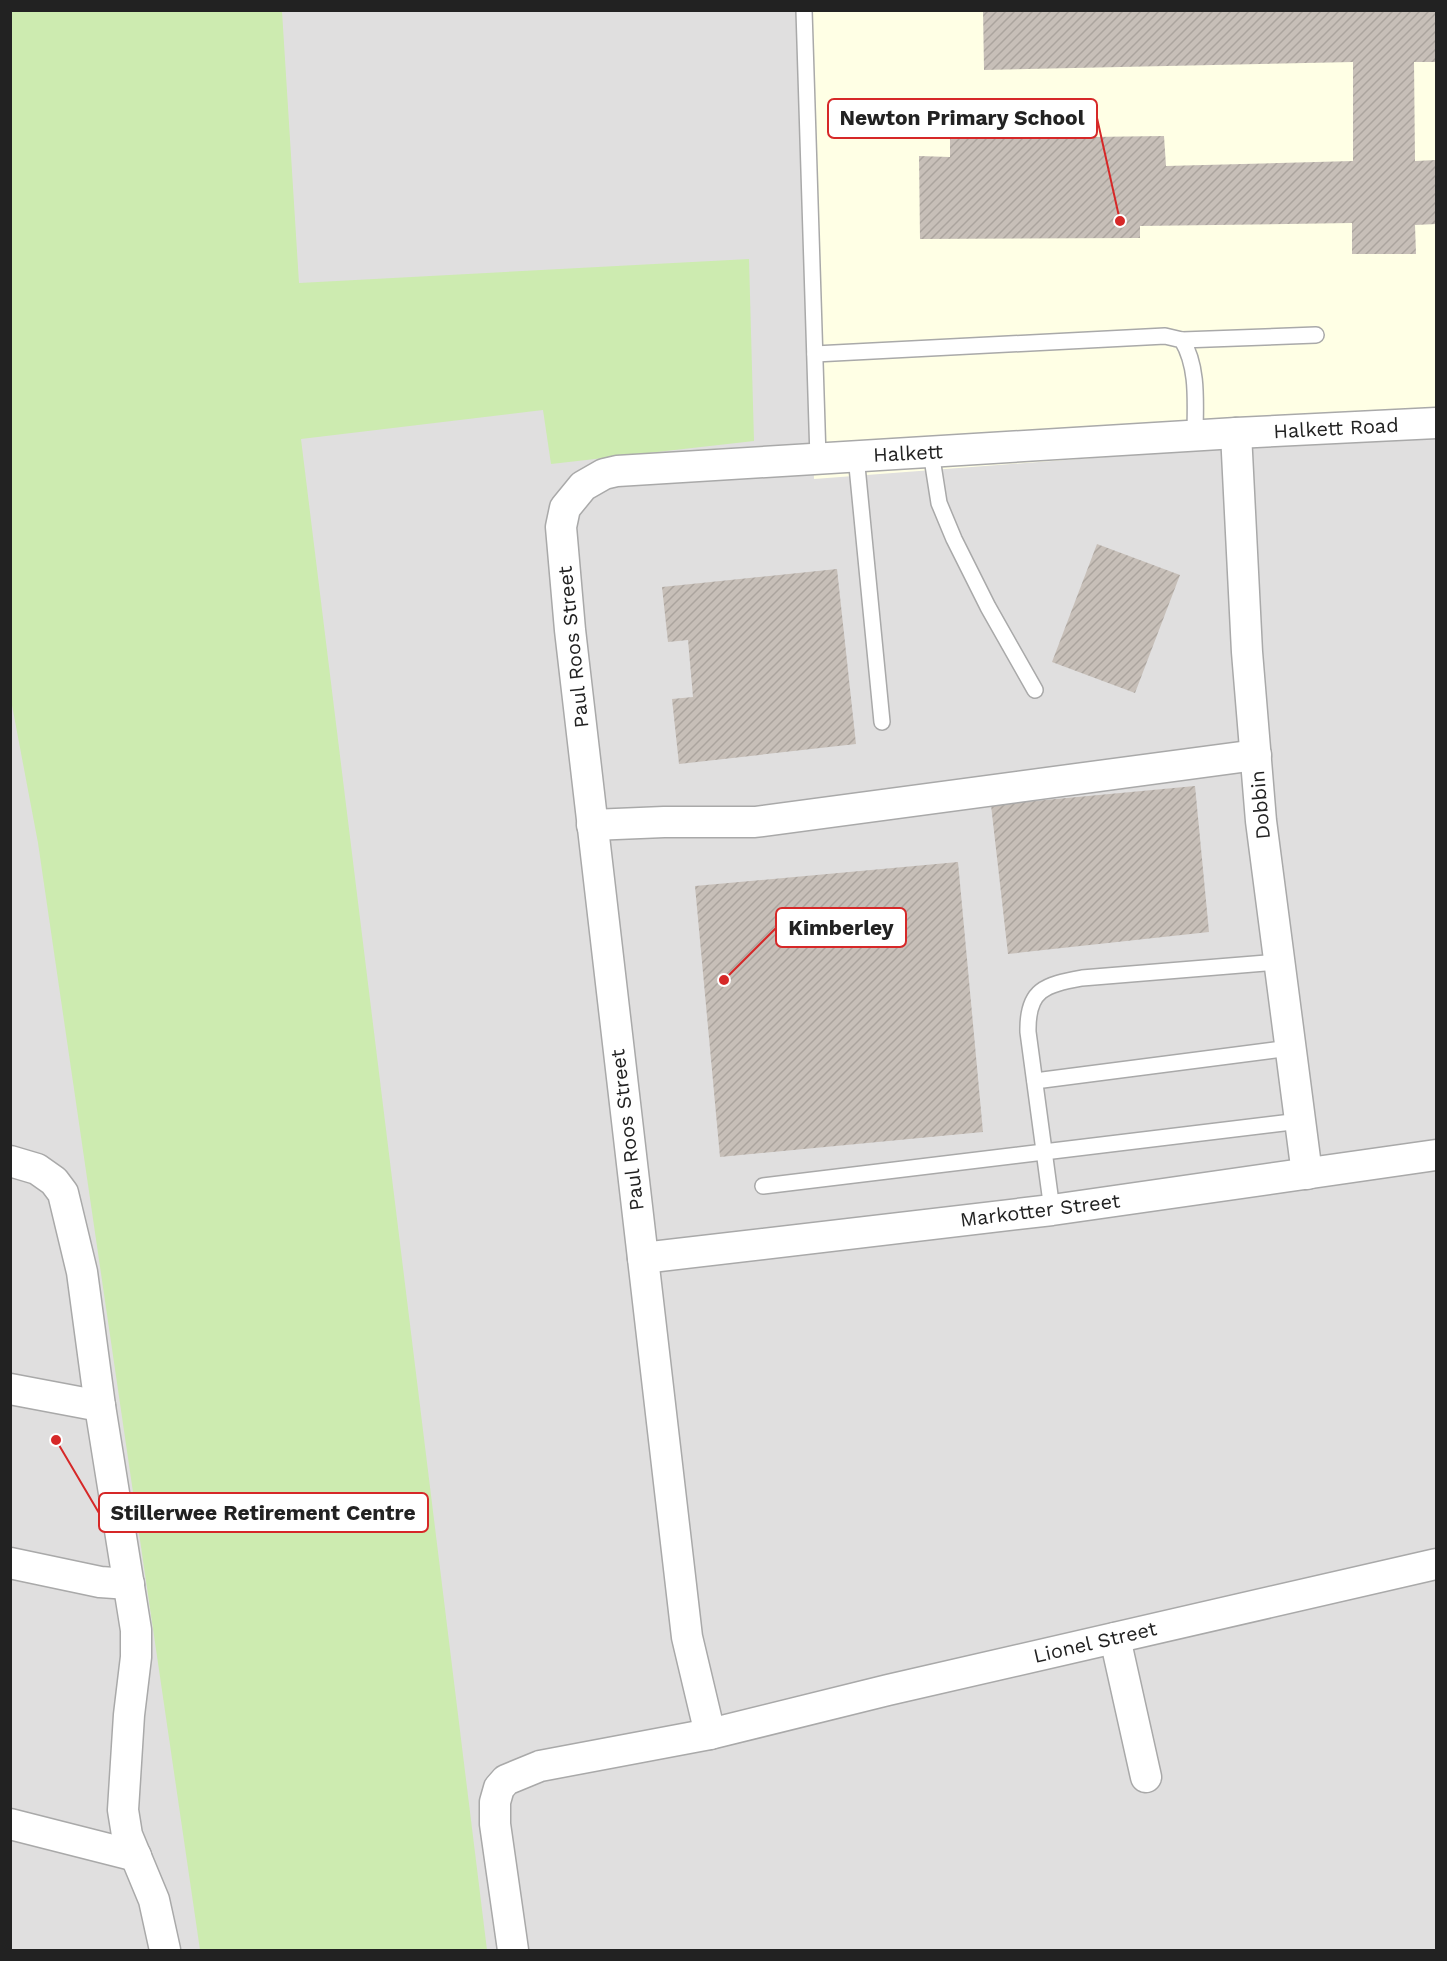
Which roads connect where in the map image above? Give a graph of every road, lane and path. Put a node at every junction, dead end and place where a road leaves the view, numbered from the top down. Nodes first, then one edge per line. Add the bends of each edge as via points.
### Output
1 (804, 10) edge
2 (1316, 335) dead end
3 (1182, 340) junction
4 (815, 354) junction
5 (1437, 423) edge
6 (1236, 434) junction
7 (1195, 436) junction
8 (931, 452) junction
9 (856, 456) junction
10 (818, 458) junction
11 (583, 486) joint
12 (1035, 690) dead end
13 (882, 722) dead end
14 (1256, 755) junction
15 (592, 825) junction
16 (1279, 962) junction
17 (1290, 1048) junction
18 (1035, 1081) junction
19 (1300, 1121) junction
20 (1044, 1152) junction
21 (1437, 1155) edge
22 (10, 1161) edge
23 (1307, 1174) junction
24 (763, 1186) dead end
25 (1052, 1210) junction
26 (643, 1258) junction
27 (10, 1389) edge
28 (100, 1406) junction
29 (10, 1563) edge
30 (1437, 1564) edge
31 (129, 1584) junction
32 (1115, 1638) junction
33 (710, 1734) junction
34 (1146, 1777) dead end
35 (10, 1824) edge
36 (136, 1856) junction
37 (165, 1950) edge
38 (513, 1950) edge

1 - 4 lane
2 - 3 lane
3 - 4 lane via 1165,336
3 - 7 lane via 1190,352
4 - 10 lane
5 - 6 street, Halkett Road
6 - 7 street, Halkett
6 - 14 street, Dobbin
7 - 8 street, Halkett
8 - 9 street, Halkett
8 - 12 lane via 939,503 954,539
9 - 10 street, Halkett
9 - 13 lane
10 - 11 street, Halkett via 617,471
11 - 15 street, Paul Roos Street via 566,508 561,527
14 - 15 street via 755,822
14 - 16 street, Dobbin
15 - 26 street, Paul Roos Street
16 - 17 street, Dobbin
16 - 18 lane via 1082,978 1041,990 1028,1016
17 - 18 lane
17 - 19 street, Dobbin
18 - 20 lane
19 - 20 lane
19 - 23 street, Dobbin
20 - 24 lane
20 - 25 lane
21 - 23 street, Markotter Street
22 - 28 street via 37,1169 63,1192 82,1272
23 - 25 street, Markotter Street
25 - 26 street, Markotter Street
26 - 33 street, Paul Roos Street via 687,1637
27 - 28 street
28 - 31 street
29 - 31 street via 100,1582
30 - 32 street, Lionel Street
31 - 36 street via 136,1657 123,1810
32 - 33 street, Lionel Street
32 - 34 street
33 - 38 street via 540,1766 506,1780 495,1802 495,1824
35 - 36 street
36 - 37 street via 154,1900

